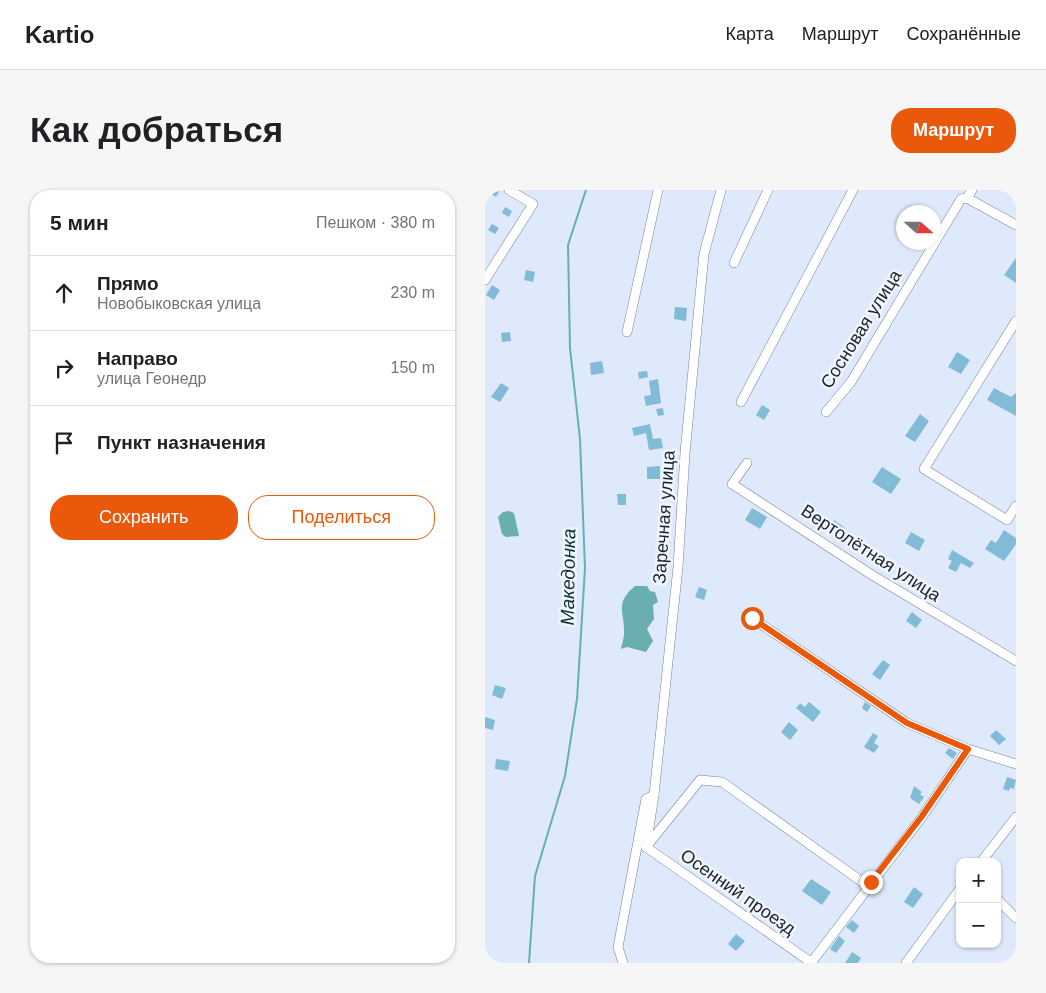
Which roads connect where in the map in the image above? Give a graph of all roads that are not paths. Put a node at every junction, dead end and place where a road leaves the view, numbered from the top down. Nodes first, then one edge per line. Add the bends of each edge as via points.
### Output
1 (509, 190) edge
2 (658, 190) edge
3 (721, 190) edge
4 (768, 190) edge
5 (853, 190) edge
6 (969, 194) edge
7 (1016, 226) edge
8 (733, 263) dead end
9 (485, 280) edge
10 (1016, 321) edge
11 (627, 332) dead end
12 (741, 402) dead end
13 (827, 412) dead end
14 (747, 463) dead end
15 (1016, 506) edge
16 (752, 618) dead end
17 (1016, 662) edge
18 (968, 749) junction
19 (1016, 764) edge
20 (654, 795) junction
21 (1016, 817) edge
22 (646, 847) junction
23 (984, 858) edge
24 (868, 886) junction
25 (956, 895) edge
26 (1000, 903) edge
27 (1016, 918) edge
28 (623, 963) edge
29 (811, 963) edge
30 (906, 963) edge

1 - 9 street via 533,204
2 - 11 street
3 - 20 street, Заречная улица via 704,254 678,567
4 - 8 street
5 - 12 street
6 - 7 street
6 - 13 street, Сосновая улица via 961,199 851,382
10 - 15 street via 924,469 1007,520
14 - 17 street, Вертолётная улица via 732,484 872,575
16 - 18 street via 907,723
18 - 19 street
18 - 24 street
20 - 22 street, Заречная улица
20 - 28 street via 646,799 618,947
21 - 23 street
22 - 24 street via 700,780 722,782
22 - 29 street, Осенний проезд
24 - 29 street
25 - 30 street
26 - 27 street

